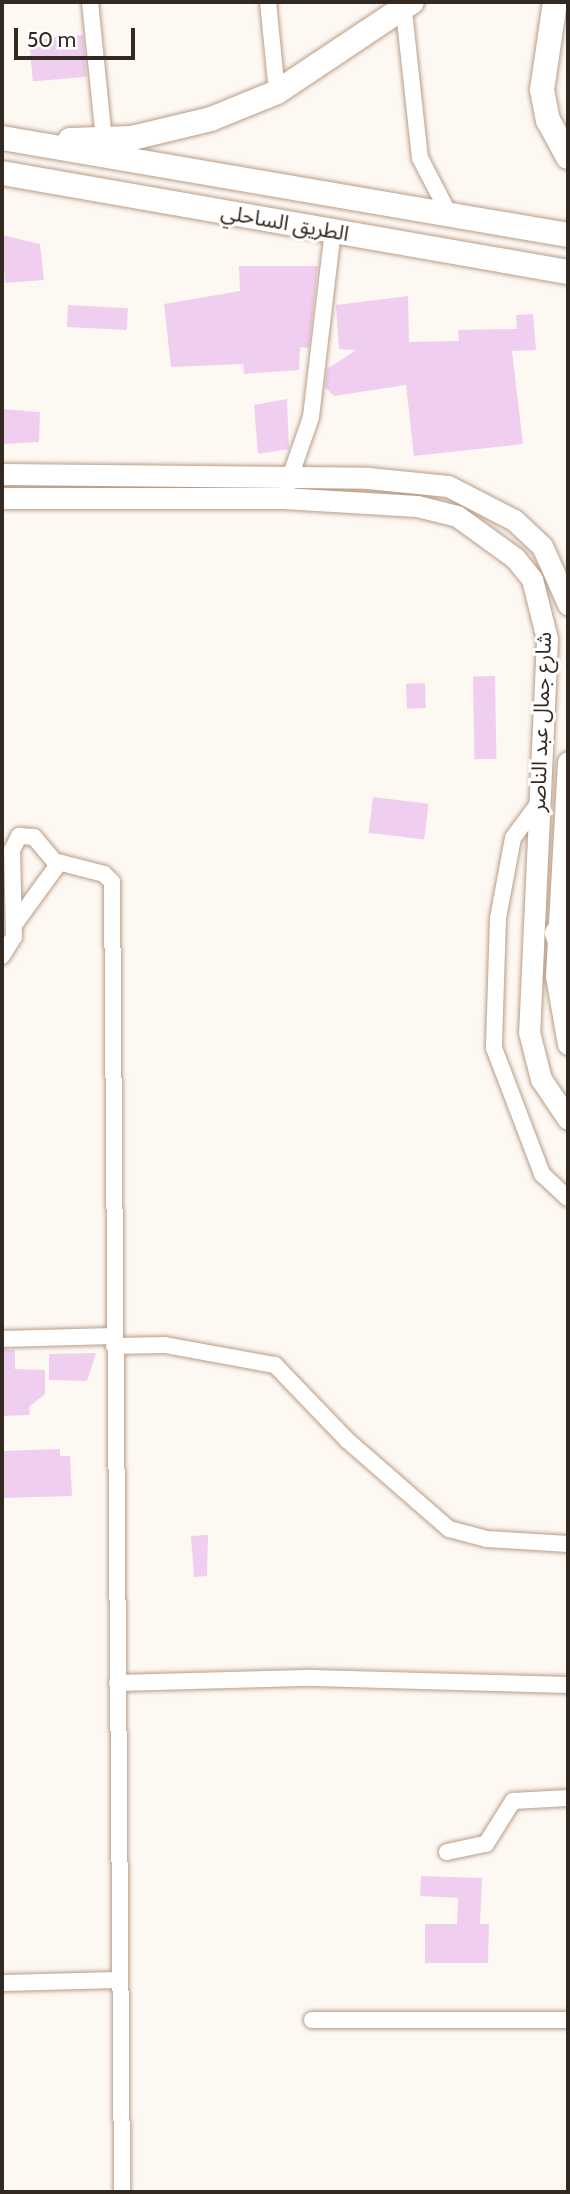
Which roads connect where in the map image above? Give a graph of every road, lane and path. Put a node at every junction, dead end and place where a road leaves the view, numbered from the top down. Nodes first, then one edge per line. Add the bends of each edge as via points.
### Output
1 (90, 2) edge
2 (268, 2) edge
3 (555, 2) edge
4 (406, 4) edge
5 (277, 92) junction
6 (104, 139) junction
7 (12, 141) edge
8 (568, 157) edge
9 (2, 173) edge
10 (449, 214) junction
11 (333, 231) junction
12 (568, 236) edge
13 (568, 272) edge
14 (2, 474) edge
15 (289, 477) junction
16 (2, 498) edge
17 (283, 498) junction
18 (568, 604) edge
19 (568, 762) edge
20 (538, 804) junction
21 (59, 863) junction
22 (14, 925) junction
23 (557, 933) junction
24 (2, 956) edge
25 (568, 965) edge
26 (568, 1044) edge
27 (568, 1119) edge
28 (568, 1198) edge
29 (2, 1339) edge
30 (114, 1341) junction
31 (568, 1544) edge
32 (117, 1683) junction
33 (568, 1685) edge
34 (568, 1798) edge
35 (447, 1852) dead end
36 (120, 1980) junction
37 (2, 1983) edge
38 (312, 2020) dead end
39 (568, 2020) edge
40 (122, 2192) edge

1 - 6 street
2 - 5 street
3 - 8 highway via 542,90 552,128
4 - 5 highway
4 - 10 street via 420,158
5 - 6 highway via 211,118
6 - 7 highway
7 - 10 highway, الطريق الساحلي
9 - 11 highway, الطريق الساحلي
10 - 12 highway, الطريق الساحلي
11 - 13 highway, الطريق الساحلي
11 - 15 street via 311,417
14 - 15 main road, شارع جمال عبد الناصر
15 - 17 street
15 - 18 main road, شارع جمال عبد الناصر via 424,482 477,496 542,546
16 - 17 main road, شارع جمال عبد الناصر
17 - 20 main road, شارع جمال عبد الناصر via 417,506 457,516 515,558 532,579 547,639
19 - 23 main road, شارع جمال عبد الناصر
20 - 27 main road, شارع جمال عبد الناصر via 529,1032 541,1079
20 - 28 street via 513,838 498,918 494,1048 542,1174
21 - 22 street
21 - 22 street via 30,835 15,840
21 - 30 street via 104,874 114,888
22 - 24 street via 13,943
23 - 25 highway
23 - 26 main road, شارع جمال عبد الناصر via 557,1002
29 - 30 street
30 - 31 street via 165,1345 275,1365 347,1440 449,1529 487,1539
30 - 32 street
32 - 33 street via 313,1678
32 - 36 street
34 - 35 street via 513,1801 486,1844
36 - 37 street
36 - 40 street
38 - 39 street

